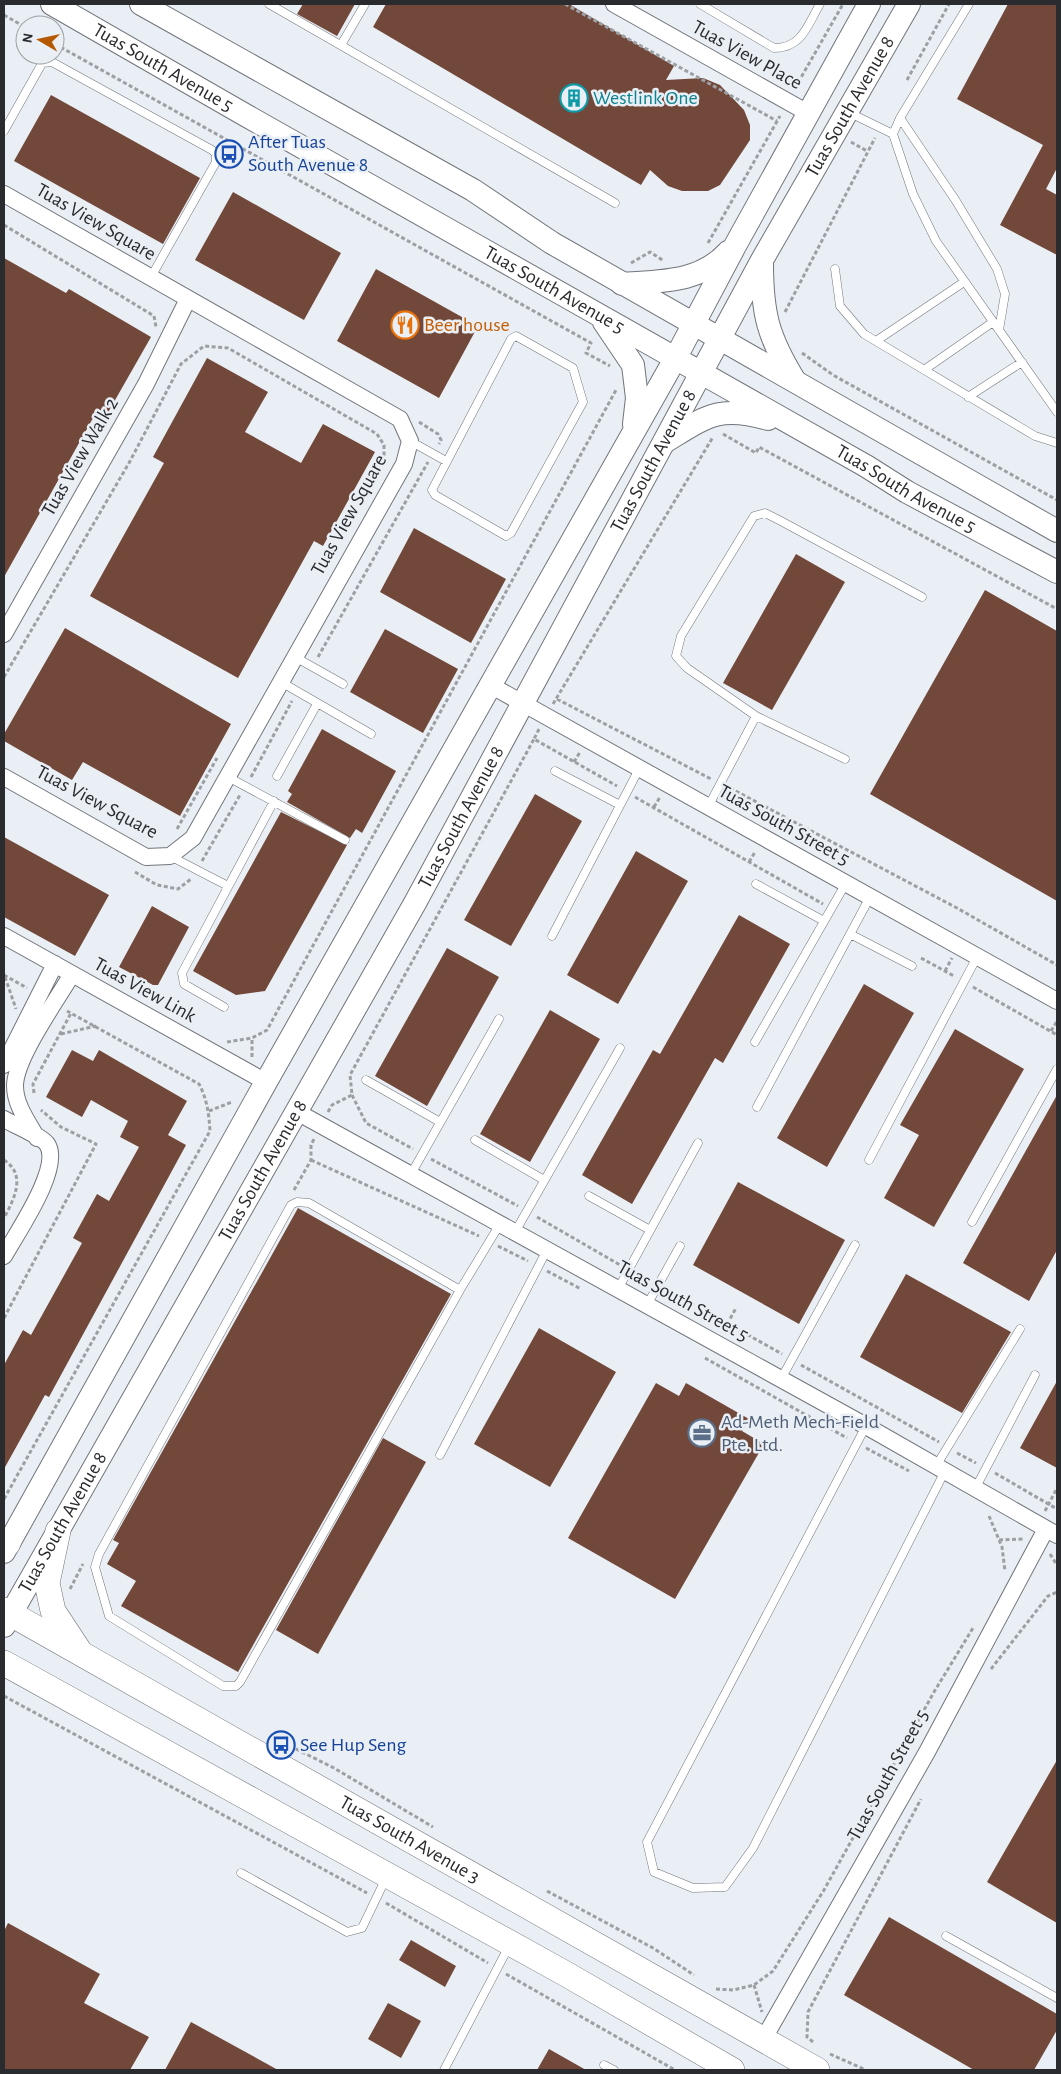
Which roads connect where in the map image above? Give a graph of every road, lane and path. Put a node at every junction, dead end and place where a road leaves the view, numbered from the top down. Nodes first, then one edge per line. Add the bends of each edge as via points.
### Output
1 (52, 4) edge
2 (141, 4) edge
3 (268, 4) edge
4 (365, 4) edge
5 (565, 4) edge
6 (614, 4) edge
7 (700, 4) edge
8 (820, 4) edge
9 (843, 4) edge
10 (868, 4) edge
11 (909, 4) edge
12 (949, 4) edge
13 (969, 4) edge
14 (4, 15) edge
15 (15, 21) edge
16 (341, 45) junction
17 (65, 50) edge
18 (904, 87) dead end
19 (788, 102) junction
20 (848, 112) junction
21 (808, 113) junction
22 (900, 118) junction
23 (777, 121) junction
24 (880, 128) junction
25 (4, 131) edge
26 (893, 134) junction
27 (4, 194) edge
28 (615, 203) dead end
29 (4, 225) edge
30 (736, 244) junction
31 (703, 251) dead end
32 (762, 260) junction
33 (835, 269) dead end
34 (151, 278) junction
35 (964, 282) junction
36 (622, 284) junction
37 (188, 299) junction
38 (600, 316) junction
39 (782, 317) dead end
40 (993, 322) junction
41 (693, 324) junction
42 (999, 330) junction
43 (154, 336) dead end
44 (720, 340) junction
45 (876, 341) junction
46 (800, 352) dead end
47 (675, 359) junction
48 (1022, 362) junction
49 (616, 370) dead end
50 (924, 370) junction
51 (702, 373) junction
52 (796, 383) junction
53 (617, 384) dead end
54 (968, 396) junction
55 (1057, 412) edge
56 (793, 426) junction
57 (633, 432) junction
58 (715, 436) dead end
59 (410, 441) junction
60 (665, 442) junction
61 (1057, 443) edge
62 (446, 461) junction
63 (380, 470) dead end
64 (1057, 500) edge
65 (1057, 531) edge
66 (1057, 572) edge
67 (922, 597) dead end
68 (1057, 609) edge
69 (4, 634) edge
70 (295, 657) junction
71 (4, 677) edge
72 (281, 682) junction
73 (343, 684) dead end
74 (490, 686) junction
75 (556, 698) dead end
76 (522, 703) junction
77 (317, 704) junction
78 (756, 716) junction
79 (371, 734) dead end
80 (534, 739) dead end
81 (218, 757) dead end
82 (845, 759) dead end
83 (639, 769) junction
84 (555, 771) dead end
85 (228, 776) junction
86 (277, 776) dead end
87 (4, 777) edge
88 (720, 783) junction
89 (274, 801) junction
90 (620, 805) junction
91 (708, 807) junction
92 (174, 835) dead end
93 (346, 840) dead end
94 (170, 856) junction
95 (846, 883) junction
96 (756, 884) dead end
97 (228, 886) junction
98 (870, 897) junction
99 (824, 921) junction
100 (850, 934) junction
101 (4, 936) edge
102 (552, 936) dead end
103 (977, 956) junction
104 (54, 964) junction
105 (1057, 965) edge
106 (912, 966) dead end
107 (72, 974) junction
108 (4, 975) edge
109 (39, 995) junction
110 (1057, 1001) edge
111 (54, 1004) junction
112 (224, 1007) dead end
113 (16, 1009) dead end
114 (499, 1018) dead end
115 (1057, 1020) edge
116 (96, 1026) junction
117 (1051, 1031) dead end
118 (60, 1034) dead end
119 (252, 1038) dead end
120 (754, 1042) dead end
121 (620, 1048) dead end
122 (4, 1065) edge
123 (1057, 1068) edge
124 (366, 1080) dead end
125 (266, 1082) junction
126 (352, 1095) junction
127 (757, 1107) dead end
128 (297, 1112) junction
129 (4, 1119) edge
130 (440, 1122) junction
131 (319, 1125) junction
132 (37, 1138) junction
133 (475, 1140) dead end
134 (698, 1143) dead end
135 (423, 1154) junction
136 (4, 1160) edge
137 (311, 1160) dead end
138 (869, 1160) dead end
139 (410, 1174) junction
140 (544, 1180) junction
141 (588, 1196) dead end
142 (526, 1211) junction
143 (4, 1218) edge
144 (972, 1222) dead end
145 (500, 1224) junction
146 (650, 1230) junction
147 (515, 1232) junction
148 (489, 1241) junction
149 (855, 1245) dead end
150 (680, 1246) dead end
151 (548, 1250) junction
152 (4, 1256) edge
153 (539, 1267) junction
154 (628, 1270) junction
155 (659, 1285) junction
156 (618, 1289) junction
157 (460, 1290) junction
158 (589, 1294) dead end
159 (648, 1305) junction
160 (736, 1308) dead end
161 (727, 1323) junction
162 (1020, 1328) dead end
163 (717, 1344) junction
164 (698, 1354) dead end
165 (792, 1360) junction
166 (1035, 1375) dead end
167 (781, 1379) junction
168 (866, 1426) junction
169 (857, 1443) junction
170 (949, 1448) junction
171 (440, 1455) dead end
172 (986, 1468) junction
173 (940, 1469) junction
174 (937, 1487) junction
175 (975, 1488) junction
176 (1056, 1490) edge
177 (4, 1499) edge
178 (1049, 1504) junction
179 (1057, 1508) edge
180 (981, 1511) dead end
181 (1047, 1530) edge
182 (58, 1531) junction
183 (5, 1546) edge
184 (1005, 1575) dead end
185 (1057, 1592) edge
186 (6, 1617) edge
187 (975, 1625) dead end
188 (80, 1652) junction
189 (4, 1663) edge
190 (990, 1671) dead end
191 (4, 1696) edge
192 (281, 1742) dead end
193 (924, 1794) dead end
194 (434, 1828) dead end
195 (241, 1873) dead end
196 (382, 1887) junction
197 (543, 1890) dead end
198 (946, 1936) dead end
199 (510, 1944) junction
200 (497, 1968) junction
201 (700, 1979) dead end
202 (708, 1984) dead end
203 (1057, 1998) edge
204 (763, 2040) junction
205 (814, 2044) dead end
206 (819, 2060) edge
207 (604, 2065) dead end
208 (444, 2070) edge
209 (614, 2070) edge
210 (675, 2070) edge
211 (732, 2070) edge
212 (866, 2070) edge

1 - 38 street, Tuas South Avenue 5
2 - 36 street, Tuas South Avenue 5 via 473,190 552,243
3 - 16 lane
4 - 16 lane
5 - 23 path
6 - 19 street, Tuas View Place
7 - 8 lane via 774,48 787,48 799,40
9 - 19 path
10 - 21 street, Tuas South Avenue 8
11 - 20 street, Tuas South Avenue 8
12 - 18 path
13 - 22 lane
14 - 15 path
16 - 28 lane
17 - 49 path via 591,343 586,353
19 - 21 street, Tuas View Place
19 - 23 path
20 - 24 lane
20 - 32 street, Tuas South Avenue 8
21 - 30 street, Tuas South Avenue 8
22 - 26 lane
22 - 42 lane via 997,269 1005,294
23 - 31 path
24 - 26 lane
24 - 39 path
25 - 34 lane via 42,63 52,62 216,154 216,162
26 - 35 lane via 904,172 924,219
27 - 34 street, Tuas View Square
29 - 43 path via 154,316 157,329
30 - 36 street via 721,260 698,274 668,282
30 - 41 street, Tuas South Avenue 8
32 - 44 street, Tuas South Avenue 8
32 - 52 street via 762,301 766,320
33 - 45 lane via 840,306 864,334
34 - 37 street, Tuas View Square
35 - 40 lane
35 - 45 lane
36 - 41 street, Tuas South Avenue 5
37 - 59 street, Tuas View Square via 400,419
37 - 69 street, Tuas View Walk 2 via 146,384
38 - 47 street, Tuas South Avenue 5
38 - 57 street via 633,365 637,398
40 - 42 lane
40 - 50 lane
41 - 44 street, Tuas South Avenue 5
41 - 47 street, Tuas South Avenue 8
42 - 48 lane
44 - 51 street, Tuas South Avenue 8
44 - 52 street, Tuas South Avenue 5
45 - 50 lane
46 - 64 path via 833,375
47 - 51 street, Tuas South Avenue 5
47 - 57 street, Tuas South Avenue 8
48 - 54 lane
48 - 55 lane
50 - 54 lane
51 - 56 street, Tuas South Avenue 5
51 - 60 street, Tuas South Avenue 8
52 - 65 street, Tuas South Avenue 5
53 - 119 path via 292,988 267,1030
54 - 61 lane via 1035,436
56 - 60 street via 730,411 716,413
56 - 66 street, Tuas South Avenue 5 via 907,492
57 - 74 street, Tuas South Avenue 8
58 - 68 path via 732,437 756,454 759,447
59 - 62 lane
59 - 70 street, Tuas View Square via 404,464
60 - 76 street, Tuas South Avenue 8
62 - 62 lane via 513,336 573,368 582,405 508,535 435,495 432,487
63 - 71 path via 384,462 384,445 377,434 228,348 204,346 181,364 129,464
67 - 78 lane via 779,520 764,513 754,516 681,636 676,656 687,668
70 - 72 street, Tuas View Square
70 - 73 lane
72 - 77 lane
72 - 85 street, Tuas View Square
74 - 76 street, Tuas South Street 5
74 - 125 street, Tuas South Avenue 8
75 - 88 path
76 - 83 street, Tuas South Street 5
76 - 128 street, Tuas South Avenue 8 via 415,903
77 - 79 lane
77 - 86 lane
78 - 82 lane
78 - 88 lane
80 - 126 path via 350,1074
81 - 92 path
83 - 90 lane
83 - 91 street, Tuas South Street 5
84 - 90 lane
85 - 89 lane
85 - 94 street, Tuas View Square via 192,838
87 - 94 street, Tuas View Square via 146,857
88 - 91 lane
88 - 105 path
89 - 93 lane
89 - 97 lane
90 - 102 lane
91 - 95 street, Tuas South Street 5
94 - 97 lane
95 - 98 street, Tuas South Street 5
95 - 99 lane
96 - 99 lane
97 - 112 lane via 181,977 184,984
98 - 100 lane
98 - 103 street, Tuas South Street 5
99 - 120 lane
100 - 106 lane
100 - 127 lane
101 - 104 street, Tuas View Link
103 - 110 street, Tuas South Street 5
103 - 138 lane
104 - 107 street, Tuas View Link
104 - 109 street
107 - 111 street
107 - 125 street, Tuas View Link
108 - 109 path
108 - 113 path
109 - 122 street
111 - 116 path
111 - 132 street via 18,1065 15,1086 19,1106
114 - 130 lane
115 - 117 path
116 - 118 path
116 - 177 path via 199,1084 207,1103 210,1131
121 - 140 lane
123 - 144 lane
124 - 130 lane
125 - 183 street, Tuas South Avenue 8
126 - 131 path via 332,1105
126 - 135 path via 366,1124
128 - 131 street, Tuas South Street 5
128 - 182 street, Tuas South Avenue 8
129 - 132 street
130 - 135 lane
131 - 139 street, Tuas South Street 5
132 - 152 street via 46,1143 51,1155 48,1175
133 - 140 lane
134 - 146 lane
135 - 139 lane
135 - 142 path
136 - 143 path via 15,1172 18,1186
137 - 148 path
139 - 145 street, Tuas South Street 5
140 - 142 lane
141 - 146 lane
142 - 147 lane
142 - 154 path
145 - 147 street, Tuas South Street 5
145 - 148 lane
146 - 154 lane
147 - 151 street, Tuas South Street 5
148 - 153 path
148 - 157 lane
149 - 165 lane
150 - 155 lane
151 - 153 lane
151 - 156 street, Tuas South Street 5
153 - 158 path
153 - 171 lane
154 - 156 lane
155 - 159 lane
155 - 161 path
156 - 159 street, Tuas South Street 5
157 - 157 lane via 310,1203 292,1205 99,1554 94,1567 110,1616 223,1686 236,1686
159 - 163 street, Tuas South Street 5
160 - 161 path
161 - 163 path
161 - 165 path
162 - 170 lane
163 - 167 street, Tuas South Street 5
164 - 169 path
165 - 167 lane
165 - 170 path
166 - 172 lane
167 - 168 street, Tuas South Street 5
168 - 169 lane
168 - 173 street, Tuas South Street 5
169 - 174 path
169 - 174 lane via 647,1842 654,1872 694,1888 725,1887 753,1848
170 - 172 path
170 - 173 lane
172 - 175 lane
172 - 178 path
173 - 174 lane
173 - 175 street, Tuas South Street 5
175 - 181 street, Tuas South Street 5
176 - 178 path
178 - 179 path
178 - 181 path
180 - 184 path via 989,1516 1002,1547
181 - 204 street, Tuas South Street 5 via 927,1752
182 - 186 street, Tuas South Avenue 8
182 - 188 main road via 47,1583 53,1612
185 - 190 path via 1048,1596
186 - 188 main road, Tuas South Avenue 3
187 - 202 path via 824,1890 773,1971 754,1985 733,1990 715,1989
188 - 204 main road, Tuas South Avenue 3
189 - 196 main road
191 - 196 path
192 - 194 path via 334,1768
193 - 205 path via 808,2012 807,2037
195 - 196 lane via 347,1932 362,1928
196 - 199 main road
196 - 200 path
197 - 201 path via 653,1948
198 - 203 lane
199 - 200 lane
199 - 211 main road
200 - 208 lane
200 - 210 path
204 - 206 main road, Tuas South Avenue 3
206 - 212 path
207 - 209 lane

